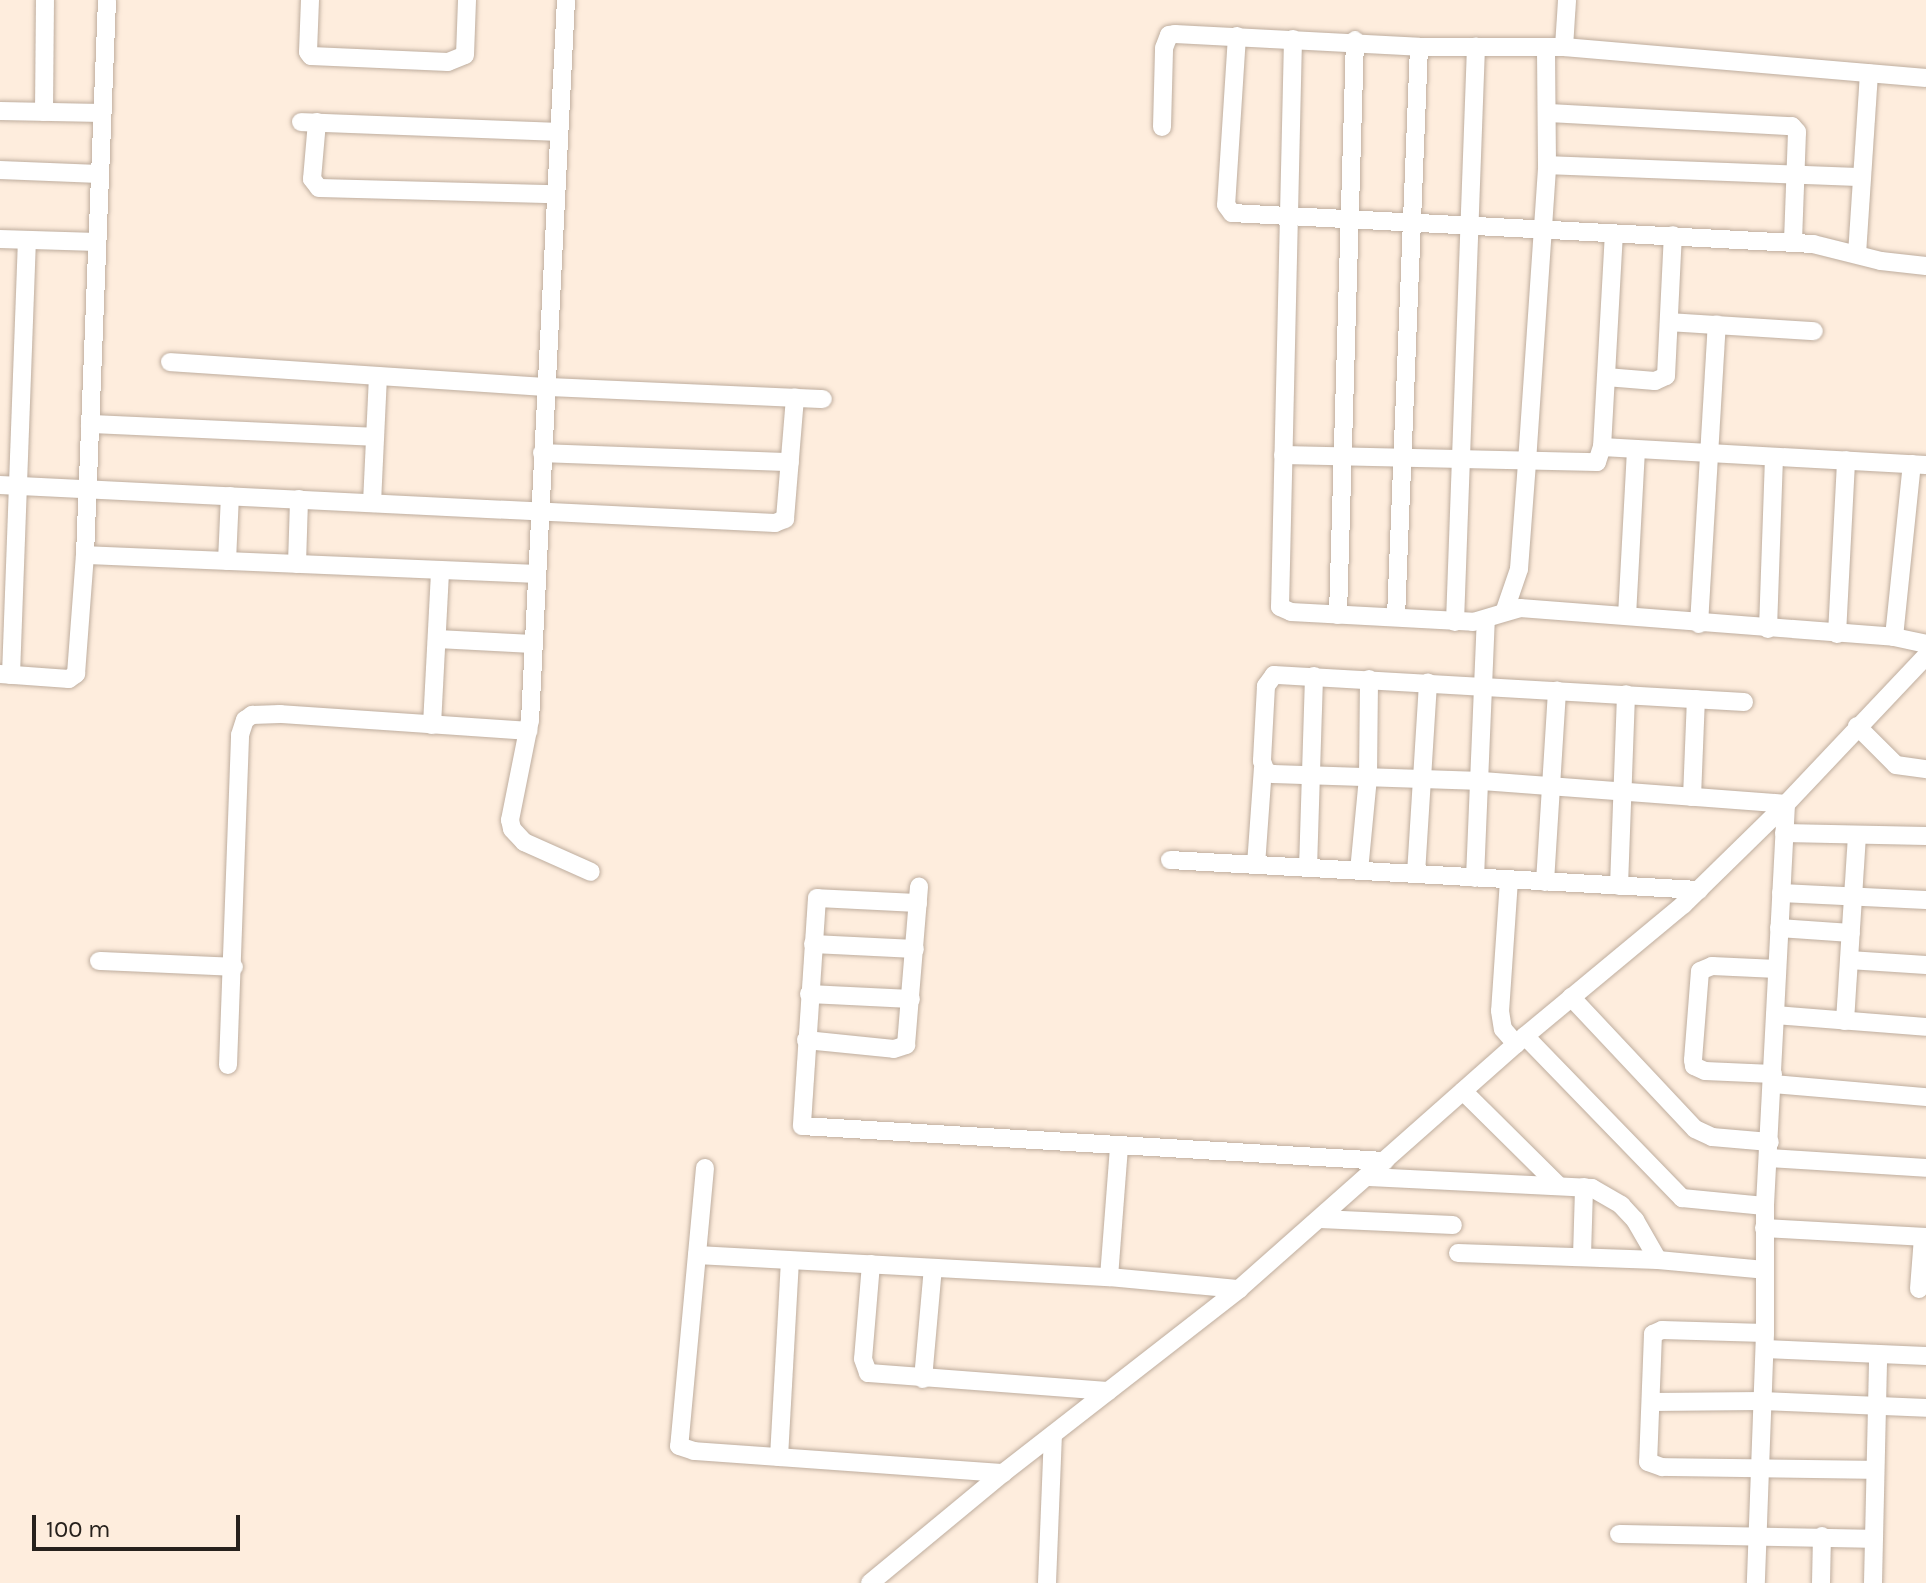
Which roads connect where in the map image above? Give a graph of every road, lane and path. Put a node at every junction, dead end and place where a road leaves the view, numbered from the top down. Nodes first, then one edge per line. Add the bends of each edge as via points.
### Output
1 (45, 0) edge
2 (107, 0) edge
3 (310, 0) edge
4 (467, 0) edge
5 (566, 0) edge
6 (1567, 0) edge
7 (1237, 36) junction
8 (1293, 39) junction
9 (1355, 40) junction
10 (1476, 46) junction
11 (1419, 47) junction
12 (1555, 47) junction
13 (1869, 73) junction
14 (1926, 78) edge
15 (0, 111) edge
16 (44, 112) junction
17 (102, 113) junction
18 (1549, 113) junction
19 (1162, 127) dead end
20 (558, 132) junction
21 (1547, 165) junction
22 (0, 170) edge
23 (99, 174) junction
24 (1795, 175) junction
25 (1862, 177) junction
26 (555, 194) junction
27 (1290, 215) junction
28 (1348, 220) junction
29 (1412, 220) junction
30 (1470, 226) junction
31 (1543, 232) junction
32 (1614, 234) junction
33 (1673, 235) junction
34 (0, 239) edge
35 (27, 240) junction
36 (97, 242) junction
37 (1793, 243) junction
38 (1857, 254) junction
39 (1926, 266) edge
40 (1669, 322) junction
41 (1717, 325) junction
42 (1814, 331) dead end
43 (170, 362) dead end
44 (378, 376) junction
45 (1606, 377) junction
46 (547, 387) junction
47 (795, 397) junction
48 (823, 399) dead end
49 (90, 424) junction
50 (375, 437) junction
51 (1602, 447) junction
52 (1636, 449) junction
53 (542, 453) junction
54 (1283, 455) junction
55 (1708, 455) junction
56 (1774, 457) junction
57 (1463, 458) junction
58 (1341, 459) junction
59 (1400, 460) junction
60 (1846, 460) junction
61 (790, 462) junction
62 (1527, 462) junction
63 (1919, 465) edge
64 (9, 485) edge
65 (88, 488) junction
66 (230, 496) junction
67 (299, 499) junction
68 (372, 503) junction
69 (538, 514) junction
70 (8, 551) edge
71 (85, 555) junction
72 (227, 561) junction
73 (297, 564) junction
74 (440, 570) junction
75 (535, 574) junction
76 (1505, 610) junction
77 (1338, 615) junction
78 (1627, 616) junction
79 (1396, 617) junction
80 (1486, 620) junction
81 (1455, 622) junction
82 (1699, 624) junction
83 (1768, 629) junction
84 (1837, 634) junction
85 (1894, 637) junction
86 (437, 639) junction
87 (533, 644) junction
88 (1926, 644) edge
89 (1926, 656) edge
90 (5, 674) edge
91 (1314, 676) junction
92 (1369, 679) junction
93 (1428, 682) junction
94 (1485, 686) junction
95 (1557, 690) junction
96 (1626, 694) junction
97 (1696, 699) junction
98 (1744, 702) dead end
99 (432, 725) junction
100 (1857, 726) junction
101 (528, 731) junction
102 (1263, 768) junction
103 (1926, 769) edge
104 (1313, 775) junction
105 (1368, 777) junction
106 (1422, 779) junction
107 (1482, 781) junction
108 (1552, 786) junction
109 (1622, 791) junction
110 (1692, 797) junction
111 (1786, 804) junction
112 (1784, 833) junction
113 (1857, 835) junction
114 (1926, 836) edge
115 (1170, 860) dead end
116 (1256, 865) junction
117 (1308, 868) junction
118 (1359, 871) junction
119 (591, 872) dead end
120 (1416, 874) junction
121 (1475, 878) junction
122 (1509, 880) junction
123 (1545, 882) junction
124 (1619, 886) junction
125 (1699, 890) junction
126 (1781, 893) junction
127 (1853, 897) junction
128 (1926, 900) edge
129 (1779, 928) junction
130 (1851, 933) junction
131 (813, 944) junction
132 (915, 949) junction
133 (1849, 960) junction
134 (99, 961) dead end
135 (1926, 965) edge
136 (234, 967) junction
137 (1777, 969) junction
138 (809, 994) junction
139 (1571, 997) junction
140 (911, 999) junction
141 (1775, 1015) junction
142 (1845, 1021) junction
143 (1926, 1027) edge
144 (806, 1040) junction
145 (1521, 1040) junction
146 (228, 1065) dead end
147 (1773, 1079) junction
148 (1463, 1091) junction
149 (1926, 1097) edge
150 (1119, 1146) junction
151 (1769, 1150) junction
152 (1385, 1161) junction
153 (705, 1168) dead end
154 (1926, 1168) edge
155 (1369, 1177) junction
156 (1557, 1184) junction
157 (1584, 1187) junction
158 (1765, 1206) junction
159 (1320, 1219) junction
160 (1453, 1225) dead end
161 (1764, 1228) junction
162 (1924, 1237) edge
163 (1458, 1253) dead end
164 (697, 1255) junction
165 (1582, 1256) junction
166 (1658, 1260) junction
167 (790, 1261) junction
168 (871, 1264) junction
169 (933, 1268) junction
170 (1765, 1270) junction
171 (1109, 1277) junction
172 (1239, 1289) junction
173 (1919, 1289) dead end
174 (1765, 1341) junction
175 (1878, 1354) junction
176 (1926, 1356) edge
177 (923, 1379) junction
178 (1108, 1391) junction
179 (1762, 1401) junction
180 (1651, 1402) junction
181 (1876, 1406) junction
182 (1926, 1408) edge
183 (1053, 1435) junction
184 (779, 1457) junction
185 (1759, 1469) junction
186 (1875, 1470) junction
187 (1003, 1473) junction
188 (1619, 1534) dead end
189 (1822, 1536) junction
190 (1757, 1537) junction
191 (1872, 1539) junction
192 (870, 1583) edge
193 (1047, 1583) edge
194 (1756, 1583) edge
195 (1821, 1583) edge
196 (1873, 1583) edge

1 - 16 street
2 - 17 street
3 - 4 street via 311,56 448,62 465,55
5 - 20 street
6 - 12 street
7 - 8 street
7 - 19 street via 1169,35
7 - 27 street via 1227,210
8 - 9 street
8 - 27 street
9 - 11 street
9 - 28 street
10 - 11 street
10 - 12 street
10 - 30 street
11 - 29 street
12 - 13 street
12 - 18 street
13 - 14 street
13 - 25 street
15 - 16 street
16 - 17 street
17 - 23 street
18 - 21 street
18 - 24 street via 1786,124 1797,132
20 - 26 street
20 - 26 street via 309,122 312,179 319,188
21 - 24 street
21 - 31 street
22 - 23 street
23 - 36 street
24 - 25 street
24 - 37 street
25 - 38 street
26 - 46 street
27 - 28 street
27 - 54 street
28 - 29 street
28 - 58 street
29 - 30 street
29 - 59 street
30 - 31 street
30 - 57 street
31 - 32 street
31 - 62 street
32 - 33 street
32 - 45 street
33 - 37 street
33 - 40 street
34 - 35 street
35 - 36 street
35 - 64 street
36 - 49 street
37 - 38 street
38 - 39 street
40 - 41 street
40 - 45 street via 1663,380
41 - 42 street
41 - 55 street
43 - 44 street
44 - 46 street
44 - 50 street
45 - 51 street
46 - 47 street
46 - 53 street
47 - 48 street
47 - 61 street
49 - 50 street
49 - 65 street
50 - 68 street
51 - 52 street
51 - 62 street via 1597,462 1588,465
52 - 55 street
52 - 78 street
53 - 61 street
53 - 69 street
54 - 58 street
54 - 77 street via 1280,607
55 - 56 street
55 - 82 street
56 - 60 street
56 - 83 street
57 - 59 street
57 - 62 street
57 - 81 street
58 - 59 street
58 - 77 street
59 - 79 street
60 - 63 street
60 - 84 street
61 - 69 street via 782,522
62 - 76 street via 1519,569
63 - 85 street
64 - 65 street
64 - 70 street
65 - 66 street
65 - 71 street
66 - 67 street
66 - 72 street
67 - 68 street
67 - 73 street
68 - 69 street
69 - 75 street
70 - 90 street
71 - 72 street
71 - 90 street via 76,674 69,679
72 - 73 street
73 - 74 street
74 - 75 street
74 - 86 street
75 - 87 street
76 - 78 street
76 - 80 street
77 - 79 street
78 - 82 street
79 - 81 street
80 - 81 street
80 - 94 street
82 - 83 street
83 - 84 street
84 - 85 street
85 - 88 street
86 - 87 street
86 - 99 street
87 - 101 street
89 - 100 street
91 - 92 street
91 - 102 street via 1281,674 1268,679
91 - 104 street
92 - 93 street
92 - 105 street
93 - 94 street
93 - 106 street
94 - 95 street
94 - 107 street
95 - 96 street
95 - 108 street
96 - 97 street
96 - 109 street
97 - 98 street
97 - 110 street
99 - 101 street
99 - 136 street via 280,714 245,720 240,735
100 - 103 street via 1896,765
100 - 111 street
101 - 119 street via 511,808 512,829 524,842
102 - 104 street via 1273,774
102 - 116 street
104 - 105 street
104 - 117 street
105 - 106 street
105 - 118 street
106 - 107 street
106 - 120 street
107 - 108 street
107 - 121 street
108 - 109 street
108 - 123 street
109 - 110 street
109 - 124 street
110 - 111 street
111 - 112 street
111 - 125 street
112 - 113 street
112 - 126 street
113 - 114 street
113 - 127 street
115 - 116 street
116 - 117 street
117 - 118 street
118 - 120 street
120 - 121 street
121 - 122 street
122 - 123 street
122 - 145 street via 1500,1011 1503,1029
123 - 124 street
124 - 125 street
125 - 139 street
126 - 127 street
126 - 129 street
127 - 128 street
127 - 130 street
129 - 130 street
129 - 137 street
130 - 133 street
131 - 132 street
131 - 132 street via 817,898 919,895
131 - 138 street
132 - 140 street
133 - 135 street
133 - 142 street
134 - 136 street
136 - 146 street
137 - 141 street
137 - 147 street via 1712,966 1700,971 1693,1060 1705,1071
138 - 140 street
138 - 144 street
139 - 145 street
139 - 151 street via 1695,1129
140 - 144 street via 902,1049
141 - 142 street
141 - 147 street
142 - 143 street
144 - 150 street via 800,1120 810,1129
145 - 148 street
145 - 158 street via 1682,1198
147 - 149 street
147 - 151 street
148 - 152 street
148 - 156 street
150 - 152 street
150 - 171 street
151 - 154 street
151 - 158 street
152 - 155 street
153 - 164 street
155 - 156 street
155 - 159 street
156 - 157 street
157 - 165 street
157 - 166 street via 1608,1194 1621,1205
158 - 161 street
159 - 160 street
159 - 172 street
161 - 162 street
161 - 170 street
162 - 173 street
163 - 165 street
164 - 167 street
164 - 184 street via 679,1446
165 - 166 street
166 - 170 street
167 - 168 street
167 - 184 street
168 - 169 street
168 - 177 street via 863,1367 875,1376
169 - 171 street
169 - 177 street
170 - 174 street
171 - 172 street
172 - 178 street
174 - 175 street
174 - 179 street
174 - 180 street via 1656,1331
175 - 176 street
175 - 181 street
177 - 178 street
178 - 183 street
179 - 180 street
179 - 181 street
179 - 185 street
180 - 185 street via 1648,1462 1654,1466
181 - 182 street
181 - 186 street
183 - 187 street
183 - 193 street
184 - 187 street
185 - 186 street
185 - 190 street
186 - 191 street
187 - 192 street
188 - 190 street
189 - 190 street
189 - 191 street
189 - 195 street
190 - 194 street
191 - 196 street

